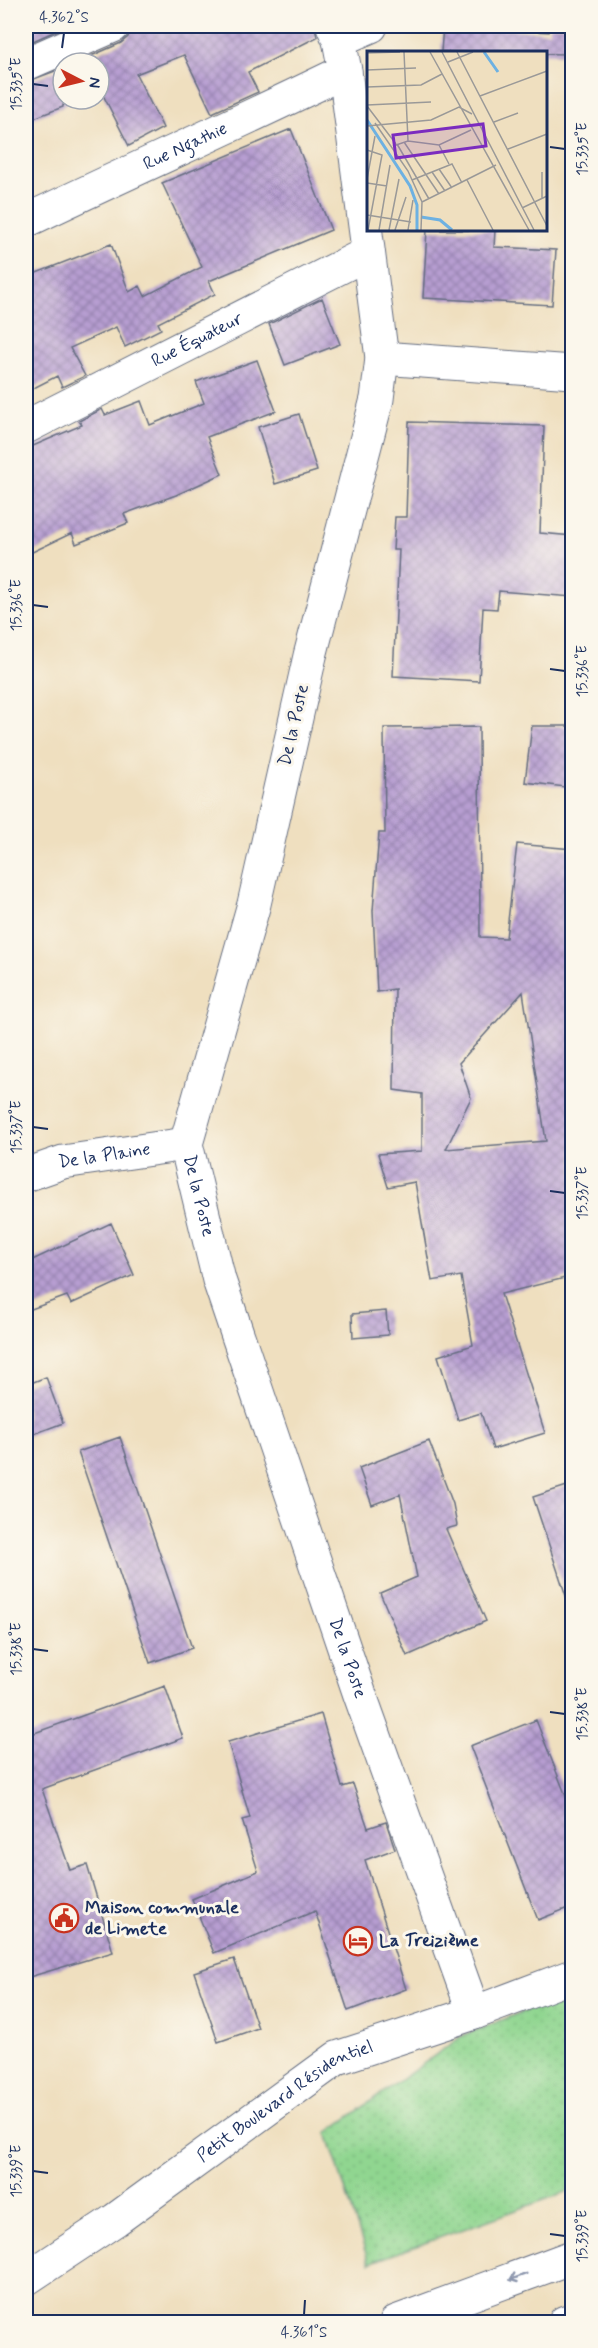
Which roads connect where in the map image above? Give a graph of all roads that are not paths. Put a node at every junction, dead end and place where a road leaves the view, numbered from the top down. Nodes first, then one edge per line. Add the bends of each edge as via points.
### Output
1 (113, 26) edge
2 (371, 26) edge
3 (339, 45) edge
4 (26, 64) edge
5 (26, 221) edge
6 (368, 253) junction
7 (382, 358) junction
8 (573, 372) edge
9 (26, 427) edge
10 (186, 1144) junction
11 (26, 1175) edge
12 (573, 1976) edge
13 (474, 2013) junction
14 (573, 2257) edge
15 (26, 2279) edge
16 (573, 2320) edge
17 (396, 2322) edge
18 (565, 2322) edge

1 - 4 main road
2 - 3 main road, Rue Ngathie
3 - 5 main road, Rue Ngathie via 247,119
3 - 6 main road, De la Poste
6 - 7 main road, De la Poste
6 - 9 main road, Rue Équateur
7 - 8 main road
7 - 10 main road, De la Poste via 377,399 310,656 254,904
10 - 11 main road, De la Plaine via 63,1162
10 - 13 main road, De la Poste via 219,1281 360,1695
12 - 13 main road, Petit Boulevard Résidentiel
13 - 15 main road, Petit Boulevard Résidentiel via 337,2058 115,2220
14 -> 17 main road
16 - 18 main road

